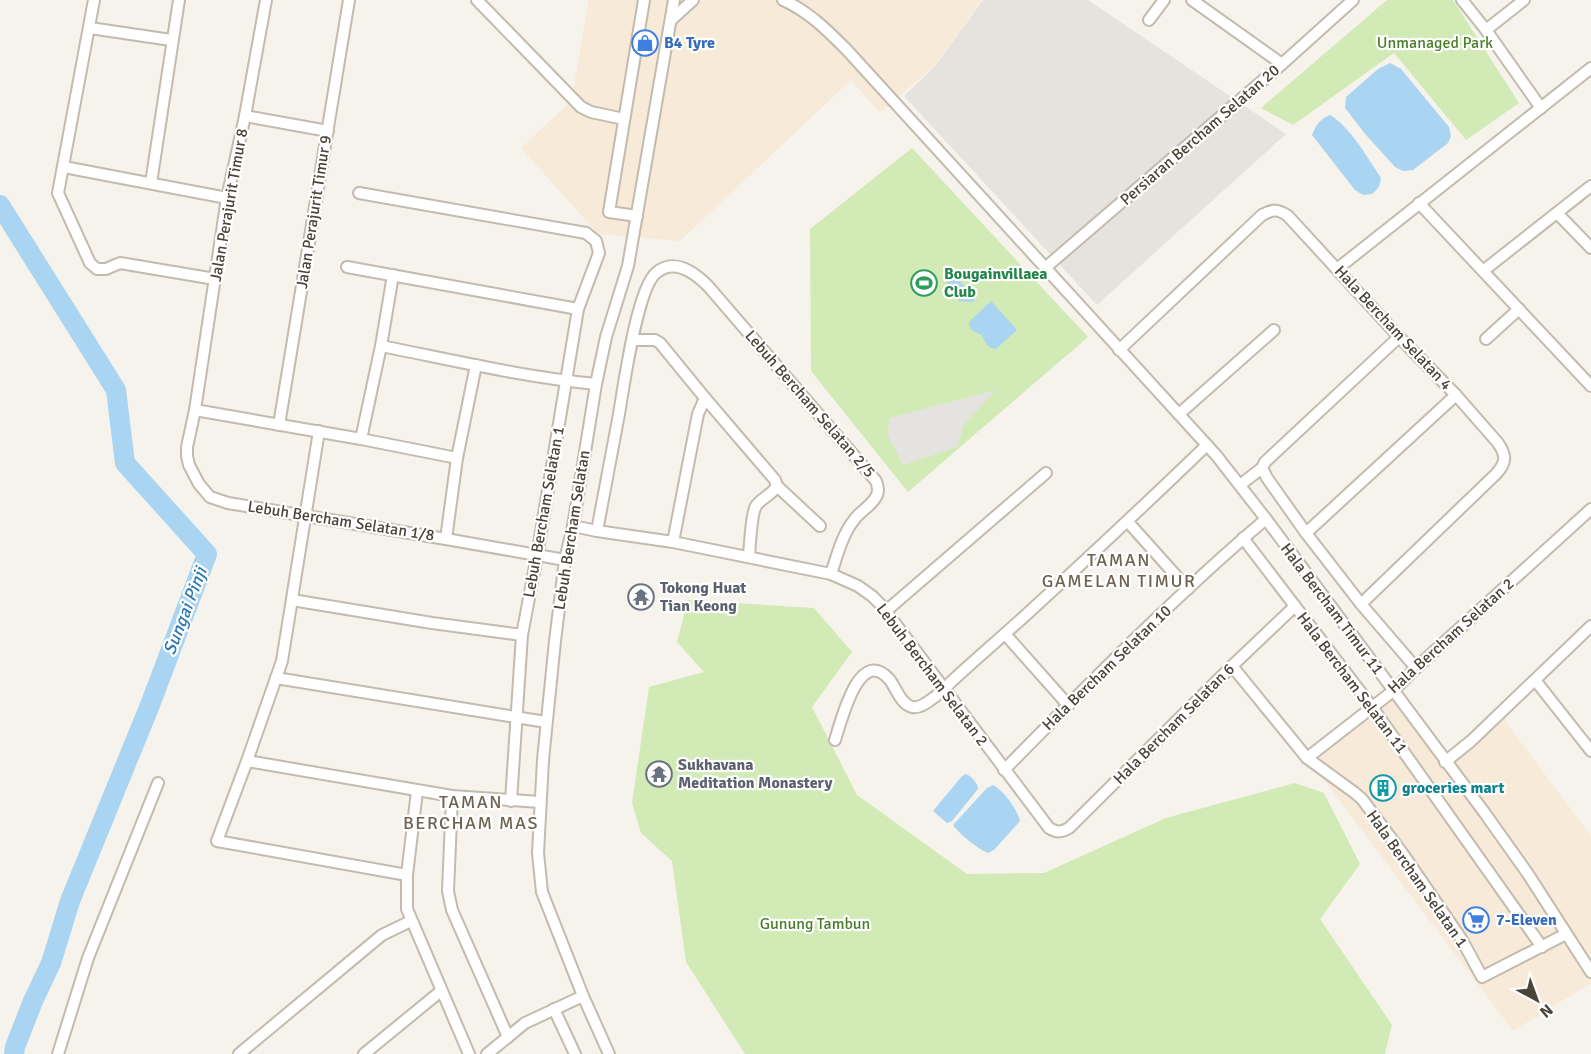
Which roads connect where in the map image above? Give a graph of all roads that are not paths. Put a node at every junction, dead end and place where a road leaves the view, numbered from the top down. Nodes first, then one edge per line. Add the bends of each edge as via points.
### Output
1 (94, 0) edge
2 (179, 0) edge
3 (266, 0) edge
4 (350, 0) edge
5 (477, 0) edge
6 (644, 0) edge
7 (674, 0) edge
8 (693, 0) edge
9 (783, 0) edge
10 (1164, 0) edge
11 (1192, 0) edge
12 (1353, 0) edge
13 (1462, 0) edge
14 (1524, 0) edge
15 (671, 20) junction
16 (1149, 21) dead end
17 (90, 28) junction
18 (1485, 30) junction
19 (171, 40) junction
20 (1282, 64) junction
21 (1591, 68) edge
22 (1540, 108) junction
23 (245, 116) junction
24 (624, 119) junction
25 (328, 131) junction
26 (64, 167) junction
27 (151, 183) junction
28 (1591, 186) edge
29 (360, 193) dead end
30 (227, 198) junction
31 (1419, 203) junction
32 (1557, 213) junction
33 (637, 216) junction
34 (1591, 248) edge
35 (347, 267) dead end
36 (1045, 268) junction
37 (1337, 269) junction
38 (1483, 271) junction
39 (393, 275) junction
40 (215, 279) junction
41 (578, 309) junction
42 (1519, 309) junction
43 (1274, 330) dead end
44 (1399, 337) junction
45 (1486, 339) dead end
46 (632, 340) junction
47 (381, 346) junction
48 (1119, 350) junction
49 (476, 365) junction
50 (566, 381) junction
51 (596, 384) junction
52 (1591, 386) edge
53 (1456, 395) junction
54 (705, 398) junction
55 (195, 410) junction
56 (1179, 414) junction
57 (279, 425) junction
58 (319, 431) junction
59 (361, 438) junction
60 (1207, 445) junction
61 (458, 458) junction
62 (1264, 465) junction
63 (1046, 473) dead end
64 (1240, 485) junction
65 (777, 486) junction
66 (1591, 509) edge
67 (305, 516) junction
68 (1266, 519) junction
69 (1128, 522) junction
70 (820, 525) dead end
71 (573, 526) junction
72 (597, 531) junction
73 (1306, 533) junction
74 (446, 538) junction
75 (1244, 538) junction
76 (673, 542) junction
77 (537, 556) junction
78 (749, 556) junction
79 (565, 560) junction
80 (831, 574) junction
81 (1188, 589) junction
82 (292, 600) junction
83 (1361, 604) junction
84 (1295, 606) junction
85 (886, 611) junction
86 (1591, 626) edge
87 (1005, 634) junction
88 (522, 635) junction
89 (1232, 666) junction
90 (1416, 668) junction
91 (276, 678) junction
92 (1535, 680) junction
93 (944, 688) junction
94 (1393, 691) junction
95 (1068, 705) junction
96 (1372, 707) junction
97 (517, 717) junction
98 (546, 722) junction
99 (835, 740) dead end
100 (1591, 751) edge
101 (1307, 758) junction
102 (247, 761) junction
103 (1446, 762) junction
104 (1004, 770) junction
105 (158, 783) dead end
106 (417, 791) junction
107 (452, 796) junction
108 (511, 801) junction
109 (540, 802) junction
110 (1049, 828) joint
111 (406, 875) junction
112 (411, 921) junction
113 (1566, 934) junction
114 (1542, 946) junction
115 (1590, 967) edge
116 (441, 991) junction
117 (583, 996) junction
118 (554, 1009) junction
119 (508, 1037) junction
120 (58, 1054) edge
121 (239, 1054) edge
122 (364, 1054) edge
123 (469, 1054) edge
124 (487, 1054) edge
125 (575, 1054) edge
126 (609, 1054) edge

1 - 17 street
2 - 19 street
3 - 23 street, Jalan Perajurit Timur 8
4 - 25 street, Jalan Perajurit Timur 9
5 - 24 street via 581,107
6 - 24 street
7 - 15 street, Lebuh Bercham Selatan
8 - 15 street
9 - 36 street, Hala Bercham Timur 11 via 816,20 846,49
10 - 16 street
11 - 20 street
12 - 20 street, Persiaran Bercham Selatan 20
13 - 18 street
14 - 18 street
15 - 33 street, Lebuh Bercham Selatan
17 - 19 street
17 - 26 street
18 - 22 street
19 - 27 street
20 - 36 street, Persiaran Bercham Selatan 20
21 - 22 street
22 - 31 street
23 - 25 street
23 - 30 street, Jalan Perajurit Timur 8
24 - 33 street via 609,212
25 - 57 street, Jalan Perajurit Timur 9
26 - 27 street
26 - 40 street via 58,193 90,263 97,269 120,263
27 - 30 street
28 - 32 street
29 - 41 street, Lebuh Bercham Selatan 1 via 586,233 596,241 599,253
30 - 40 street, Jalan Perajurit Timur 8
31 - 37 street
31 - 38 street
32 - 34 street
32 - 38 street
33 - 51 street, Lebuh Bercham Selatan via 628,266
35 - 39 street
36 - 48 street, Hala Bercham Timur 11
37 - 44 street, Hala Bercham Selatan 4
37 - 48 street, Hala Bercham Selatan 4 via 1288,216 1271,210
38 - 42 street
39 - 41 street
39 - 47 street
40 - 55 street, Jalan Perajurit Timur 8
41 - 50 street, Lebuh Bercham Selatan 1
42 - 45 street
42 - 52 street
43 - 56 street
44 - 53 street, Hala Bercham Selatan 4
44 - 62 street
46 - 54 street via 660,343
46 - 72 street
46 - 80 street, Lebuh Bercham Selatan 2/5 via 654,274 671,266 693,272 876,481 877,496 848,528
47 - 49 street
47 - 59 street
48 - 56 street, Hala Bercham Timur 11
49 - 50 street
49 - 61 street
50 - 51 street
50 - 77 street, Lebuh Bercham Selatan 1
51 - 71 street, Lebuh Bercham Selatan
53 - 73 street
53 - 83 street, Hala Bercham Selatan 4 via 1503,450 1503,466
54 - 65 street
54 - 76 street via 698,414
55 - 57 street
55 - 67 street, Lebuh Bercham Selatan 1/8 via 187,456 195,478 210,497
56 - 60 street, Hala Bercham Timur 11
57 - 58 street
58 - 59 street
58 - 67 street
59 - 61 street
60 - 64 street, Hala Bercham Timur 11
60 - 69 street
61 - 74 street
62 - 64 street
62 - 73 street via 1267,478
63 - 85 street
64 - 68 street, Hala Bercham Timur 11
65 - 70 street
65 - 78 street via 754,510
66 - 90 street, Hala Bercham Selatan 2
67 - 74 street, Lebuh Bercham Selatan 1/8
67 - 82 street
68 - 75 street, Hala Bercham Selatan 10
68 - 94 street, Hala Bercham Timur 11
69 - 81 street
69 - 87 street
71 - 72 street, Lebuh Bercham Selatan 2
71 - 79 street, Lebuh Bercham Selatan
72 - 76 street, Lebuh Bercham Selatan 2
73 - 83 street
74 - 77 street, Lebuh Bercham Selatan 1/8
75 - 81 street, Hala Bercham Selatan 10
75 - 84 street, Hala Bercham Selatan 11
76 - 78 street, Lebuh Bercham Selatan 2
77 - 79 street, Lebuh Bercham Selatan 1/8
77 - 88 street, Lebuh Bercham Selatan 1
78 - 80 street, Lebuh Bercham Selatan 2
79 - 98 street, Lebuh Bercham Selatan
80 - 85 street, Lebuh Bercham Selatan 2 via 858,586
81 - 95 street, Hala Bercham Selatan 10
82 - 88 street
82 - 91 street
83 - 90 street
84 - 89 street, Hala Bercham Selatan 6
84 - 96 street, Hala Bercham Selatan 11
85 - 93 street, Lebuh Bercham Selatan 2
86 - 92 street
87 - 93 street
87 - 95 street
88 - 97 street, Lebuh Bercham Selatan 1
89 - 101 street, Hala Bercham Selatan 1
89 - 110 street, Hala Bercham Selatan 6 via 1069,828 1059,832
90 - 94 street, Hala Bercham Selatan 2
91 - 97 street
91 - 102 street
92 - 100 street
92 - 103 street
93 - 99 street via 919,707 912,706 905,704 888,678 879,672 869,672 861,676 849,698
93 - 104 street, Lebuh Bercham Selatan 2
94 - 96 street, Hala Bercham Selatan 2
94 - 103 street, Hala Bercham Timur 11
95 - 104 street, Hala Bercham Selatan 10
96 - 101 street, Hala Bercham Selatan 2
96 - 114 street, Hala Bercham Selatan 11
97 - 98 street
97 - 108 street, Lebuh Bercham Selatan 1
98 - 109 street, Lebuh Bercham Selatan
101 - 114 street, Hala Bercham Selatan 1 via 1362,799 1462,940 1482,977
102 - 106 street
102 - 111 street via 217,841
103 - 113 street, Hala Bercham Timur 11
104 - 110 street, Lebuh Bercham Selatan 2
105 - 120 street via 88,958
106 - 107 street
106 - 111 street
107 - 108 street
107 - 119 street via 448,891 452,910
108 - 109 street
109 - 117 street, Lebuh Bercham Selatan via 538,853 542,892
111 - 112 street via 406,909
112 - 116 street
112 - 121 street via 382,934
113 - 114 street, Hala Bercham Selatan 1
113 - 115 street, Hala Bercham Timur 11
116 - 122 street
116 - 123 street
117 - 118 street
117 - 126 street, Lebuh Bercham Selatan
118 - 119 street via 525,1023
118 - 125 street
119 - 124 street

